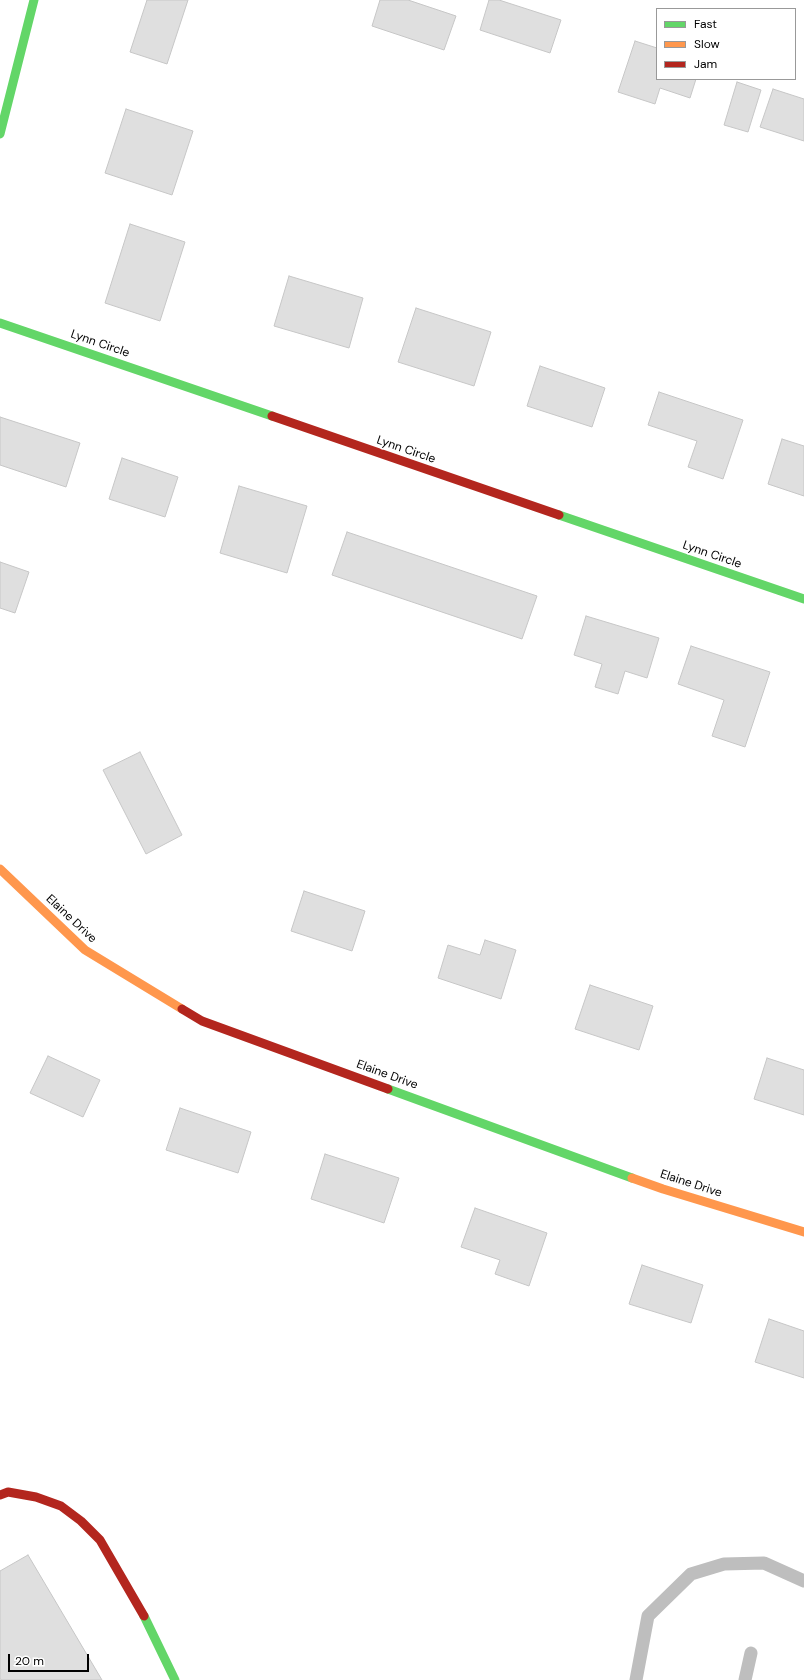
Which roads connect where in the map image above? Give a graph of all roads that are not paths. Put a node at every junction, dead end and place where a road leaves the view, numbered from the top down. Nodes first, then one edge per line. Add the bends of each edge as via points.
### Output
1 (34, 0) edge
2 (0, 134) edge
3 (0, 323) edge
4 (804, 599) edge
5 (0, 869) edge
6 (804, 1232) edge
7 (0, 1495) edge
8 (804, 1581) edge
9 (751, 1653) dead end
10 (175, 1680) edge
11 (636, 1680) edge
12 (745, 1680) edge

1 - 2 street
3 - 4 street, Lynn Circle
5 - 6 street, Elaine Drive via 85,950 202,1021 663,1189
7 - 10 street via 8,1492 36,1497 61,1506 81,1520 100,1540 139,1606
8 - 11 lane via 764,1563 724,1564 691,1574 648,1616
9 - 12 lane

